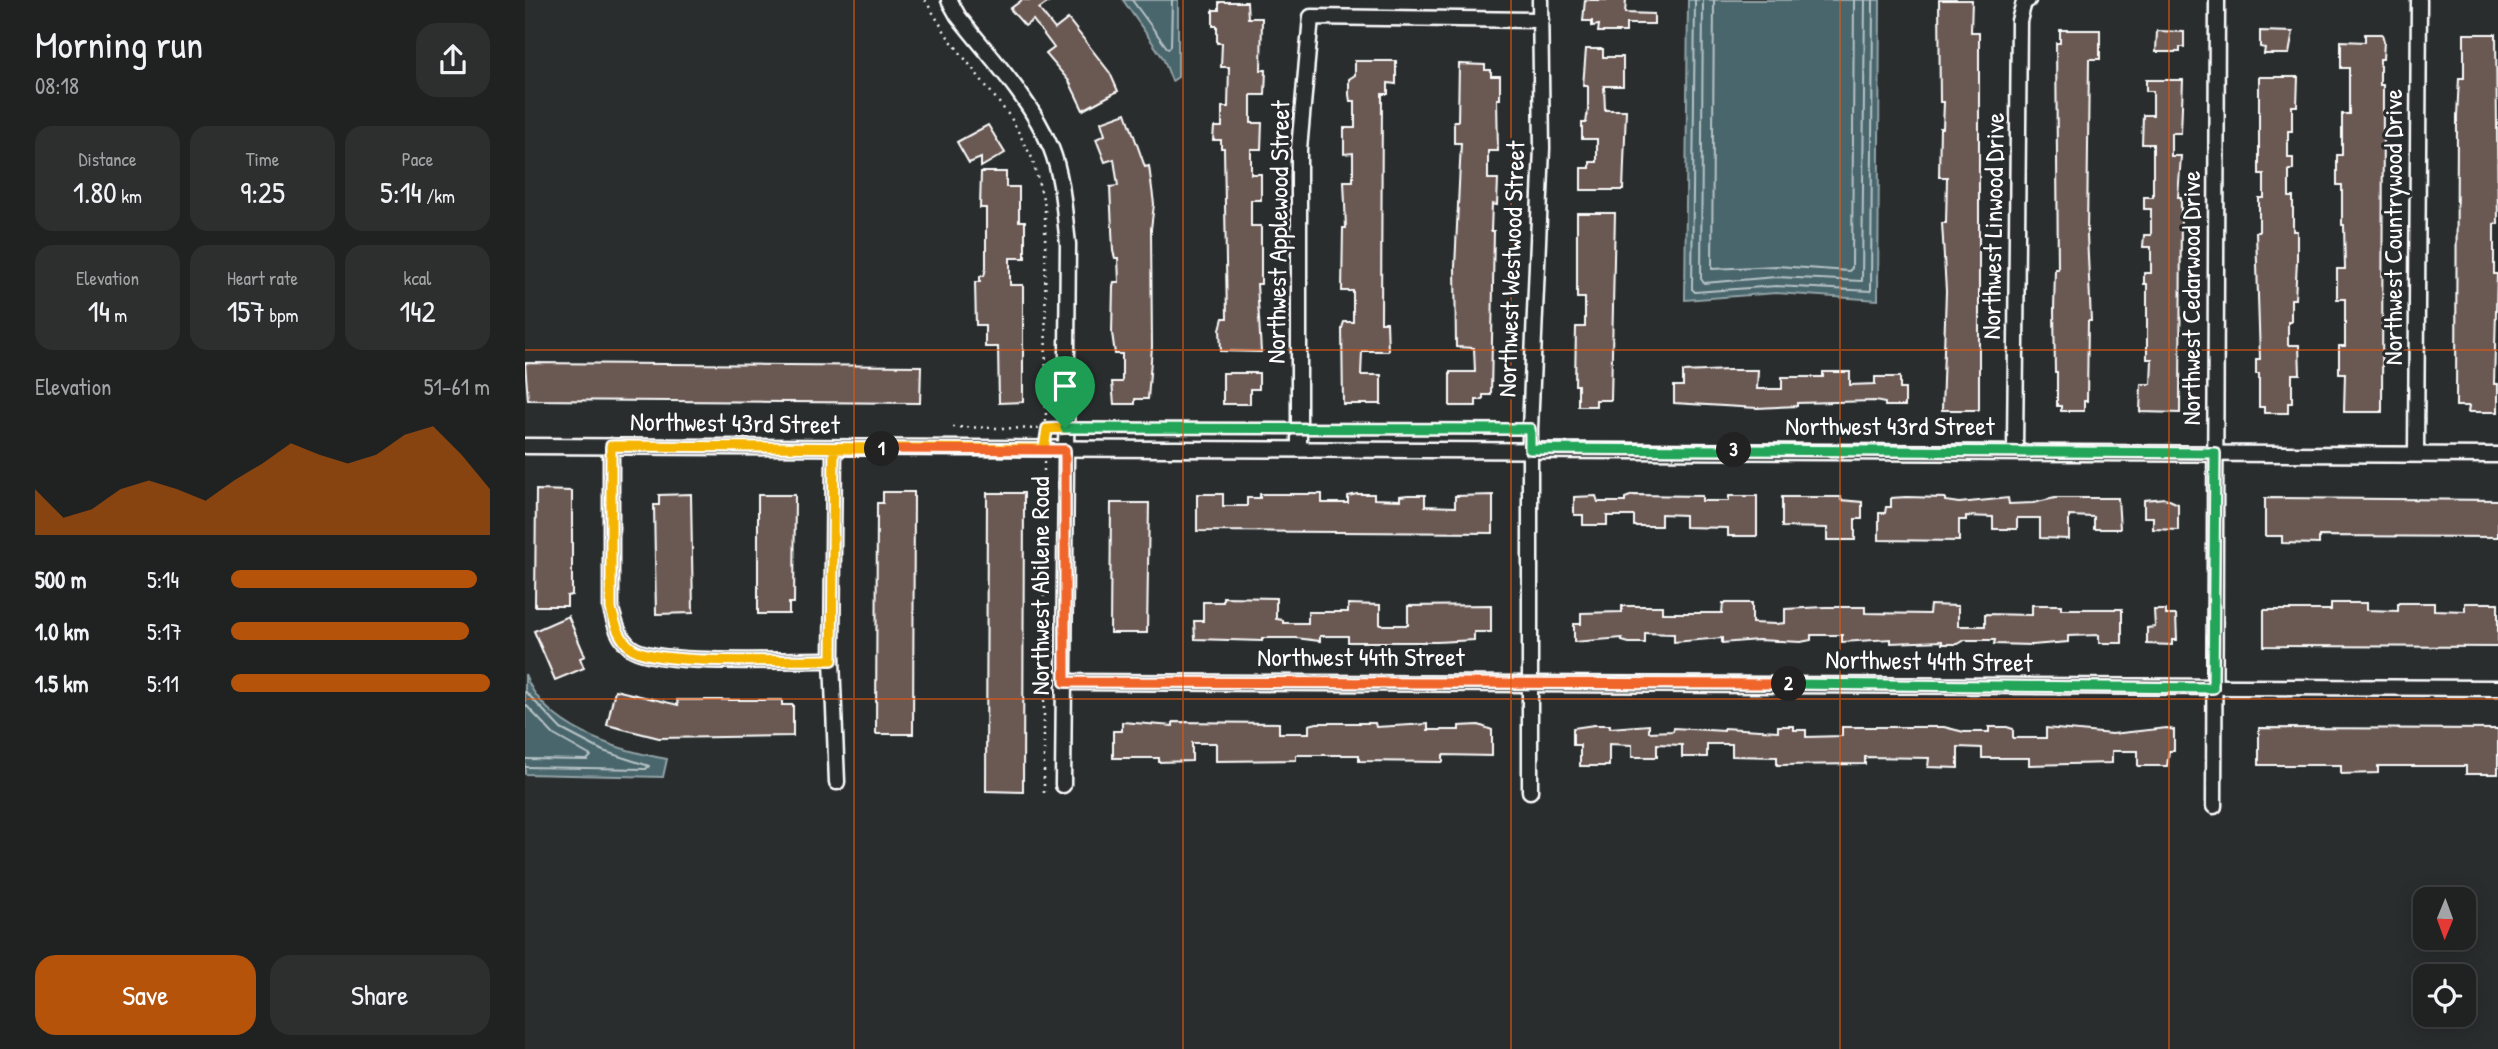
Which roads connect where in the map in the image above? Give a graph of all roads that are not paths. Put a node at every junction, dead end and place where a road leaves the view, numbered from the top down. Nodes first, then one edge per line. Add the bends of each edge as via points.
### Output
1 (949, 0) edge
2 (1540, 0) edge
3 (2217, 0) edge
4 (2419, 0) edge
5 (2026, 1) edge
6 (1541, 20) junction
7 (525, 446) edge
8 (611, 446) junction
9 (1299, 448) junction
10 (834, 449) junction
11 (1530, 449) junction
12 (1065, 450) junction
13 (2015, 452) junction
14 (2215, 453) junction
15 (2416, 454) junction
16 (2498, 455) edge
17 (832, 660) junction
18 (1065, 682) junction
19 (1529, 682) junction
20 (2213, 688) junction
21 (2498, 688) edge
22 (837, 782) dead end
23 (1063, 785) dead end
24 (1530, 791) dead end
25 (2214, 806) dead end

1 - 12 street, Northwest Abilene Road via 1022,98 1051,150 1061,185 1067,244
2 - 6 street, Northwest Westwood Street
3 - 14 street, Northwest Cedarwood Drive
4 - 15 street, Northwest Countrywood Drive
5 - 13 street, Northwest Linwood Drive via 2019,21
6 - 9 street, Northwest Applewood Street via 1311,17 1299,149
6 - 11 street, Northwest Westwood Street via 1542,148
7 - 8 street, Northwest 43rd Street
8 - 10 street, Northwest 43rd Street
8 - 17 street via 611,609 618,633 631,648 661,657
9 - 11 street, Northwest 43rd Street
9 - 12 street, Northwest 43rd Street
10 - 12 street, Northwest 43rd Street
10 - 17 street
11 - 13 street, Northwest 43rd Street
11 - 19 street, Northwest Westwood Street
12 - 18 street, Northwest Abilene Road
13 - 14 street, Northwest 43rd Street
14 - 15 street, Northwest 43rd Street
14 - 20 street, Northwest Cedarwood Drive
15 - 16 street, Northwest 43rd Street
17 - 22 street
18 - 19 street, Northwest 44th Street
18 - 23 street, Northwest Abilene Road
19 - 20 street, Northwest 44th Street
19 - 24 street, Northwest Westwood Street
20 - 21 street, Northwest 44th Street
20 - 25 street, Northwest Cedarwood Drive

